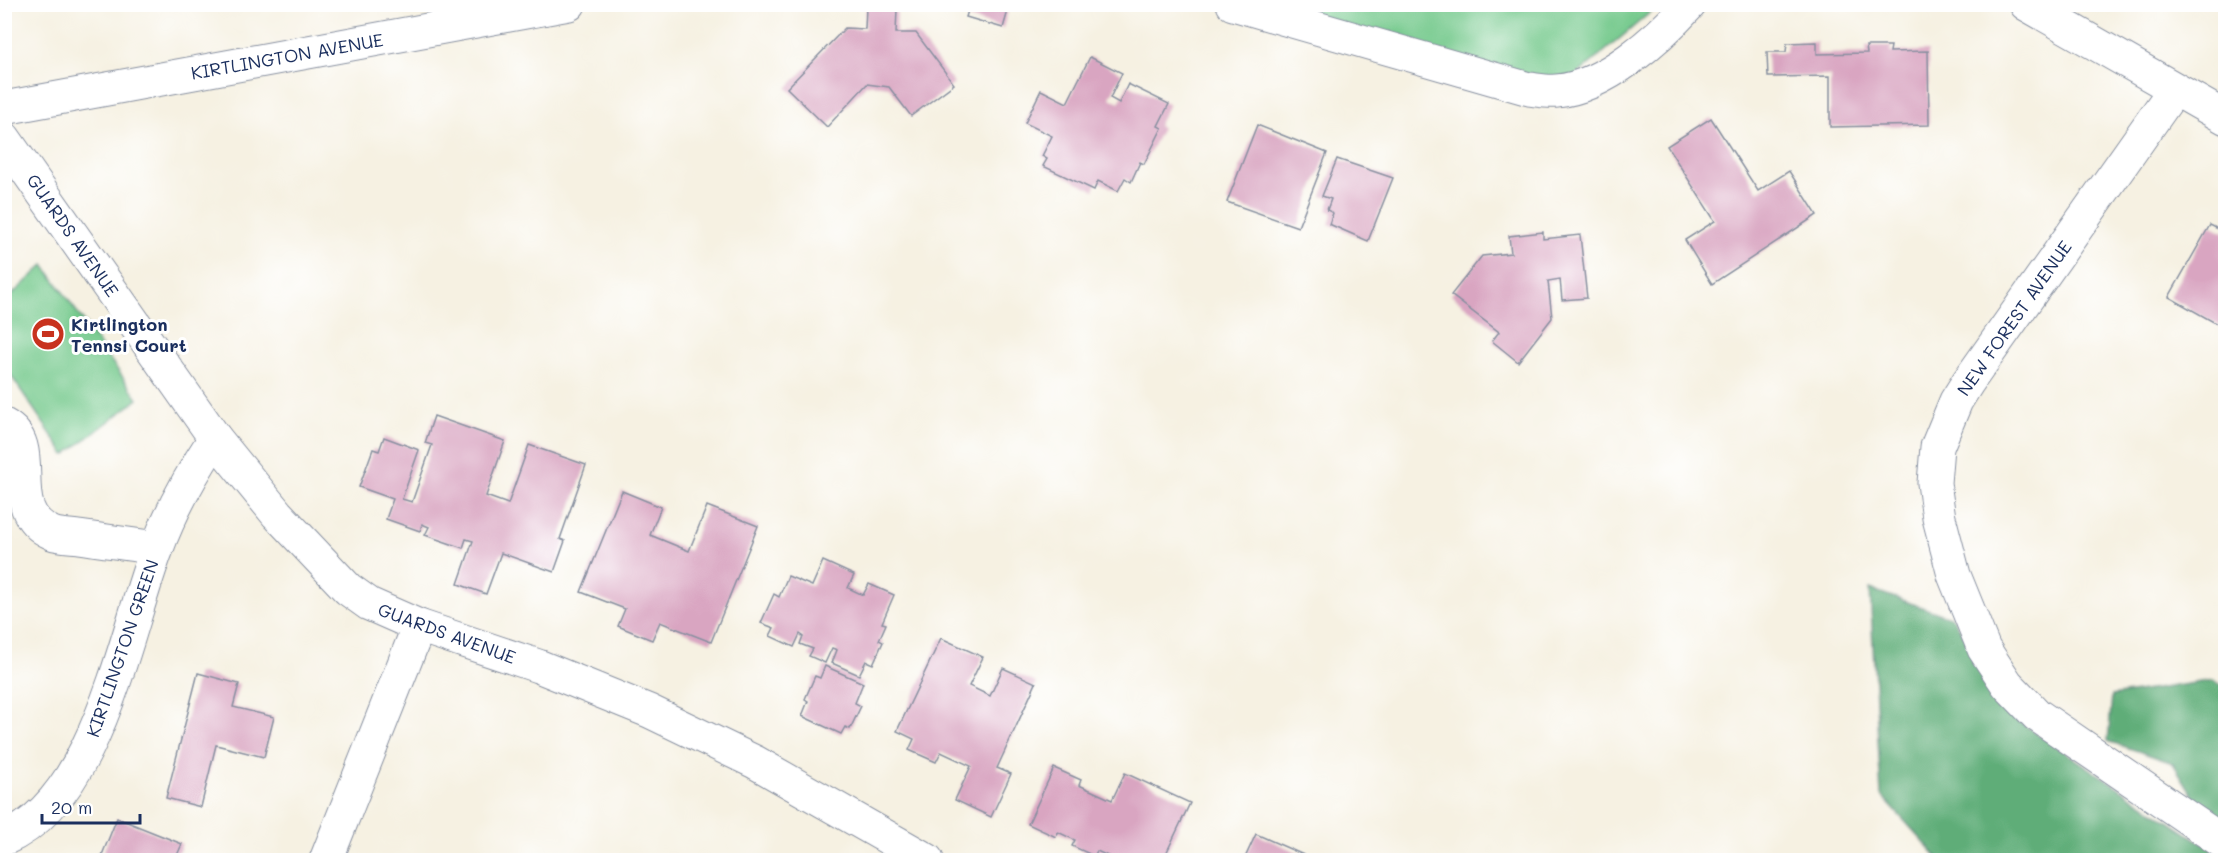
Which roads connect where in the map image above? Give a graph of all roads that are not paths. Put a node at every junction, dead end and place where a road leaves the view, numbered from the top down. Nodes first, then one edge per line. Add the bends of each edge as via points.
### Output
1 (569, 4) edge
2 (1233, 4) edge
3 (1690, 4) edge
4 (2026, 4) edge
5 (2174, 90) junction
6 (4, 108) edge
7 (2226, 118) edge
8 (4, 138) edge
9 (4, 425) edge
10 (214, 438) junction
11 (157, 548) junction
12 (419, 626) junction
13 (4, 838) edge
14 (2226, 844) edge
15 (326, 861) edge
16 (927, 861) edge

1 - 6 street, KIRTLINGTON AVENUE
2 - 3 street via 1529,89 1558,91 1589,82 1626,61 1665,31
4 - 5 street
5 - 7 street
5 - 14 street, NEW FOREST AVENUE via 1962,392 1937,447 1934,483 1954,574 1984,649 2007,684 2037,715
8 - 10 street, GUARDS AVENUE
9 - 11 street via 15,432 21,443 21,499 29,518 52,533
10 - 11 street, KIRTLINGTON GREEN via 195,468
10 - 12 street, GUARDS AVENUE via 277,514 348,589 369,604
11 - 13 street, KIRTLINGTON GREEN via 110,694 84,756 30,824
12 - 15 street
12 - 16 street, GUARDS AVENUE via 538,666 649,711 755,762

